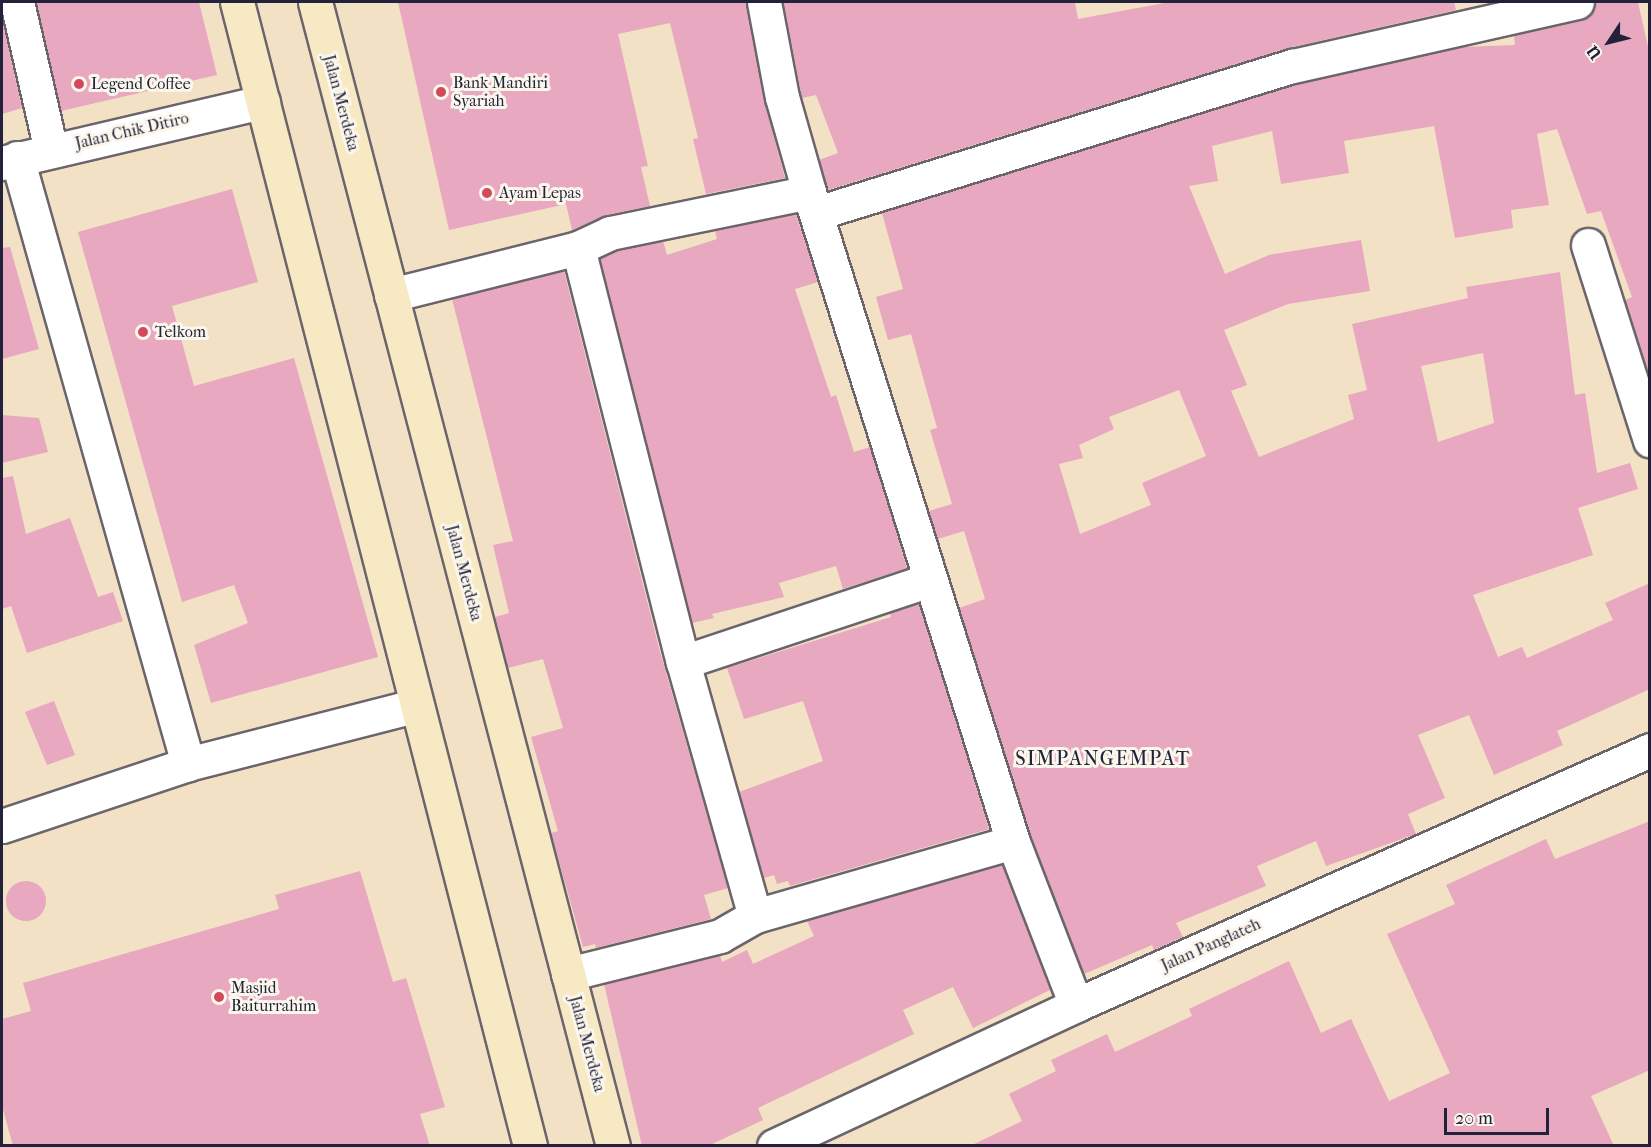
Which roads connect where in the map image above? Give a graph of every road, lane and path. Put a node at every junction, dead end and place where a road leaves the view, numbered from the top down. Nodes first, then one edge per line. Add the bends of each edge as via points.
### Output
1 (17, 2) edge
2 (237, 2) edge
3 (315, 2) edge
4 (764, 2) edge
5 (1577, 2) edge
6 (1509, 9) edge
7 (263, 102) junction
8 (51, 150) junction
9 (9, 160) edge
10 (813, 203) junction
11 (1588, 245) dead end
12 (578, 248) junction
13 (392, 295) junction
14 (1650, 440) edge
15 (930, 580) junction
16 (683, 662) junction
17 (417, 705) junction
18 (1650, 750) edge
19 (188, 764) junction
20 (2, 826) edge
21 (1013, 842) junction
22 (755, 916) junction
23 (568, 974) junction
24 (1076, 1005) junction
25 (519, 1139) edge
26 (613, 1146) edge
27 (774, 1146) edge

1 - 8 street
2 - 7 main road
3 - 13 main road, Jalan Merdeka
4 - 10 street via 782,97
5 - 6 street
6 - 10 street via 1293,66
7 - 8 street, Jalan Chik Ditiro
7 - 17 main road
8 - 9 street, Jalan Chik Ditiro
9 - 19 street
10 - 12 street via 610,233
10 - 15 street
11 - 14 street
12 - 13 street
12 - 16 street
13 - 23 main road, Jalan Merdeka
15 - 16 street
15 - 21 street
16 - 22 street
17 - 19 street
17 - 25 main road
18 - 24 street, Jalan Panglateh
19 - 20 street
21 - 22 street
21 - 24 street
22 - 23 street via 720,936
23 - 26 main road, Jalan Merdeka
24 - 27 street, Jalan Panglateh

